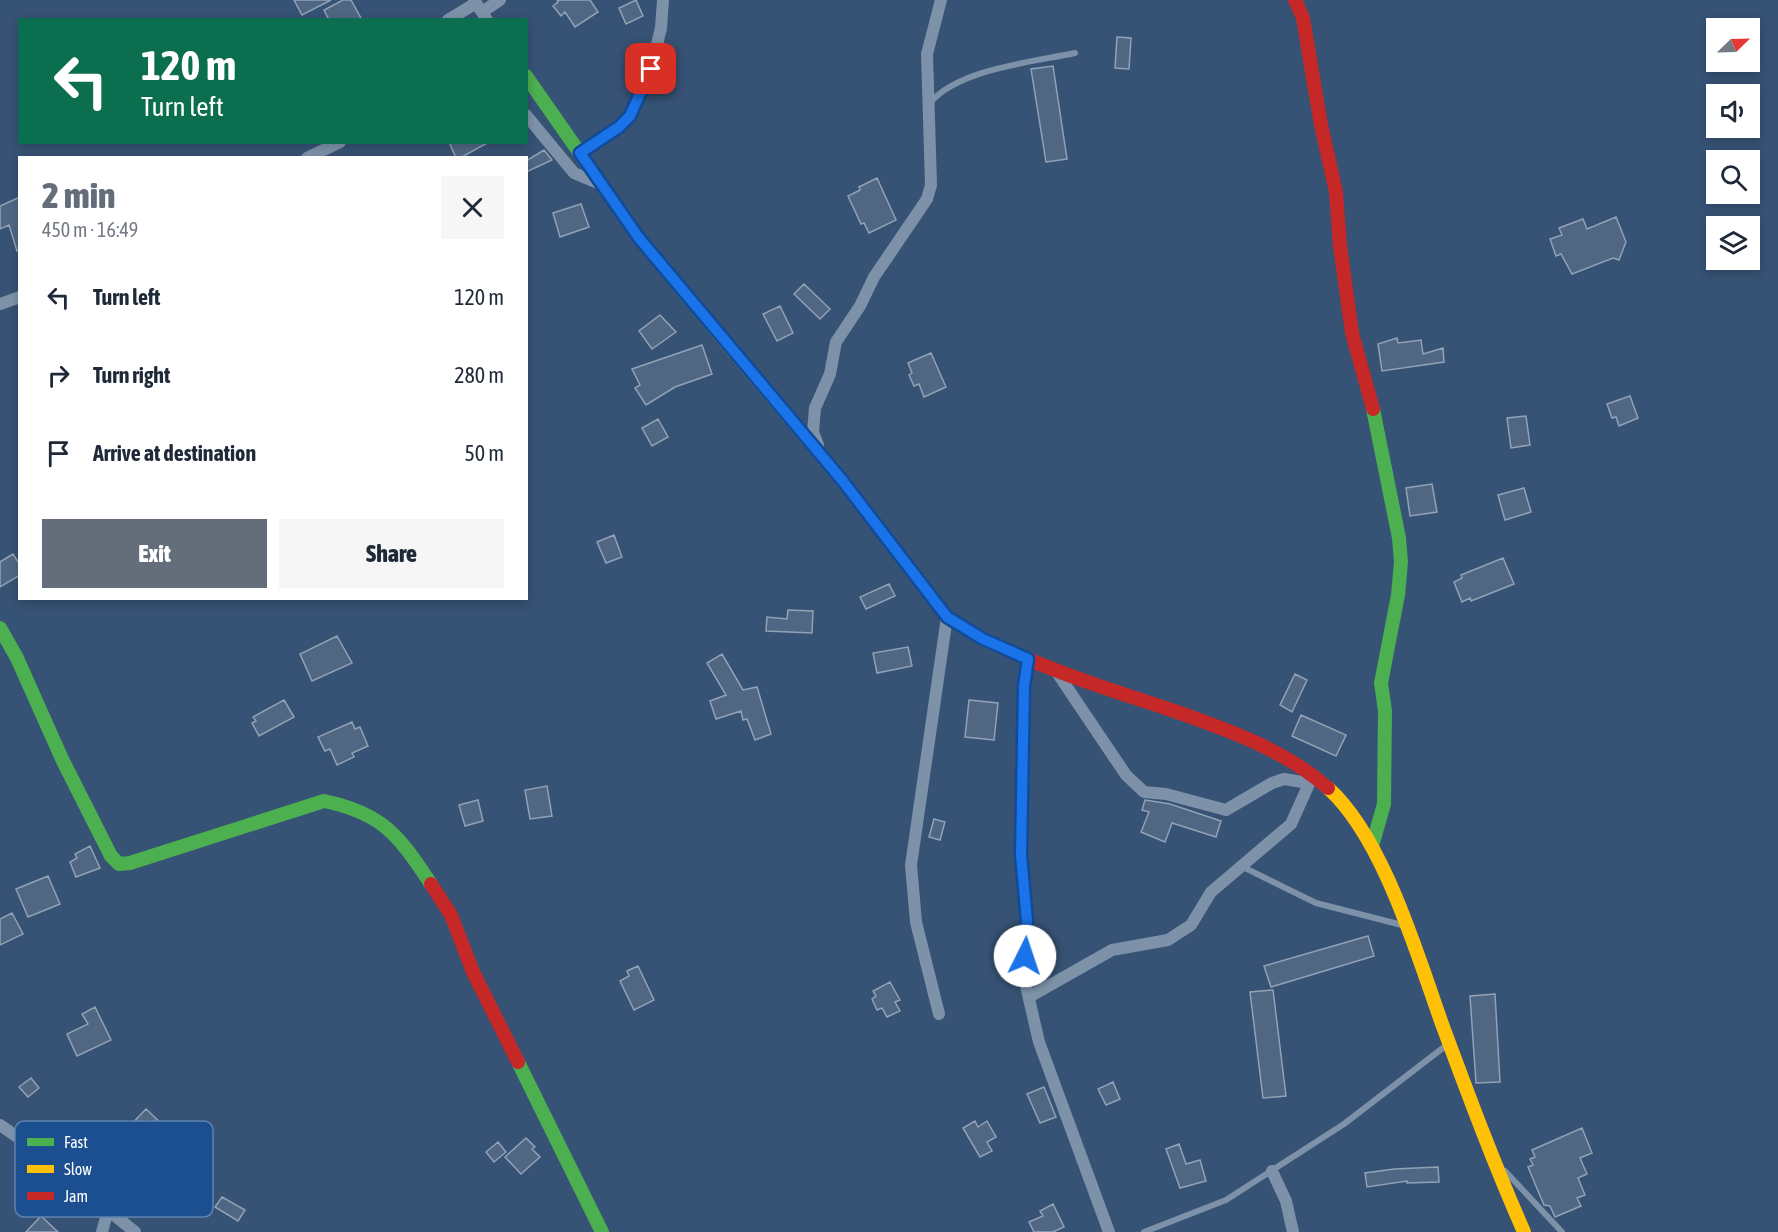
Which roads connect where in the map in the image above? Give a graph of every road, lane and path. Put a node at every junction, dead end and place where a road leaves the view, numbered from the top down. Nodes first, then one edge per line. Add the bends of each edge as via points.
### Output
1 (500, 0) edge
2 (663, 0) edge
3 (941, 0) edge
4 (1295, 0) edge
5 (480, 9) edge
6 (454, 18) edge
7 (1075, 53) dead end
8 (528, 79) edge
9 (929, 104) junction
10 (528, 117) edge
11 (335, 144) edge
12 (580, 153) junction
13 (311, 156) edge
14 (602, 185) junction
15 (18, 298) edge
16 (0, 304) edge
17 (822, 456) junction
18 (947, 617) junction
19 (0, 628) edge
20 (1028, 659) junction
21 (1056, 671) junction
22 (1311, 779) junction
23 (1372, 846) junction
24 (1240, 866) junction
25 (1407, 927) junction
26 (1029, 997) junction
27 (939, 1014) dead end
28 (1451, 1043) junction
29 (0, 1125) edge
30 (15, 1135) edge
31 (1490, 1155) junction
32 (1272, 1171) junction
33 (106, 1217) edge
34 (117, 1217) edge
35 (102, 1232) edge
36 (135, 1232) edge
37 (602, 1232) edge
38 (1109, 1232) edge
39 (1144, 1232) edge
40 (1293, 1232) edge
41 (1524, 1232) edge
42 (1562, 1232) edge

1 - 5 street
2 - 12 street via 651,69 630,116
3 - 9 street via 927,54
4 - 23 street via 1303,18 1336,192 1352,333 1371,400 1400,538 1398,595 1381,683 1385,711 1384,804
5 - 6 street
7 - 9 lane via 991,71 945,88
8 - 12 street
9 - 17 street via 931,185 927,199 836,342 830,374 815,408 813,432
10 - 14 street via 574,173
11 - 13 street
12 - 14 street
14 - 17 street via 639,238
15 - 16 street
17 - 18 street
18 - 20 street
18 - 27 street via 911,865 916,922
19 - 37 street via 62,759 111,856 119,864 324,801 353,807 379,820 411,854 451,915 473,972
20 - 21 street
20 - 26 street via 1024,686 1021,855 1027,921 1023,973
21 - 22 street via 1243,735
21 - 22 street via 1126,775 1144,792 1226,810 1272,783
22 - 23 street via 1339,798
22 - 24 street via 1291,824
23 - 25 street
24 - 25 lane via 1316,903
24 - 26 street via 1211,892 1191,925 1168,940 1112,950
25 - 28 street
26 - 38 street via 1040,1042
28 - 31 street
28 - 32 lane via 1344,1124
29 - 30 street
31 - 41 street
31 - 42 lane
32 - 39 lane via 1226,1200
32 - 40 street via 1286,1201
33 - 35 street
34 - 36 street

